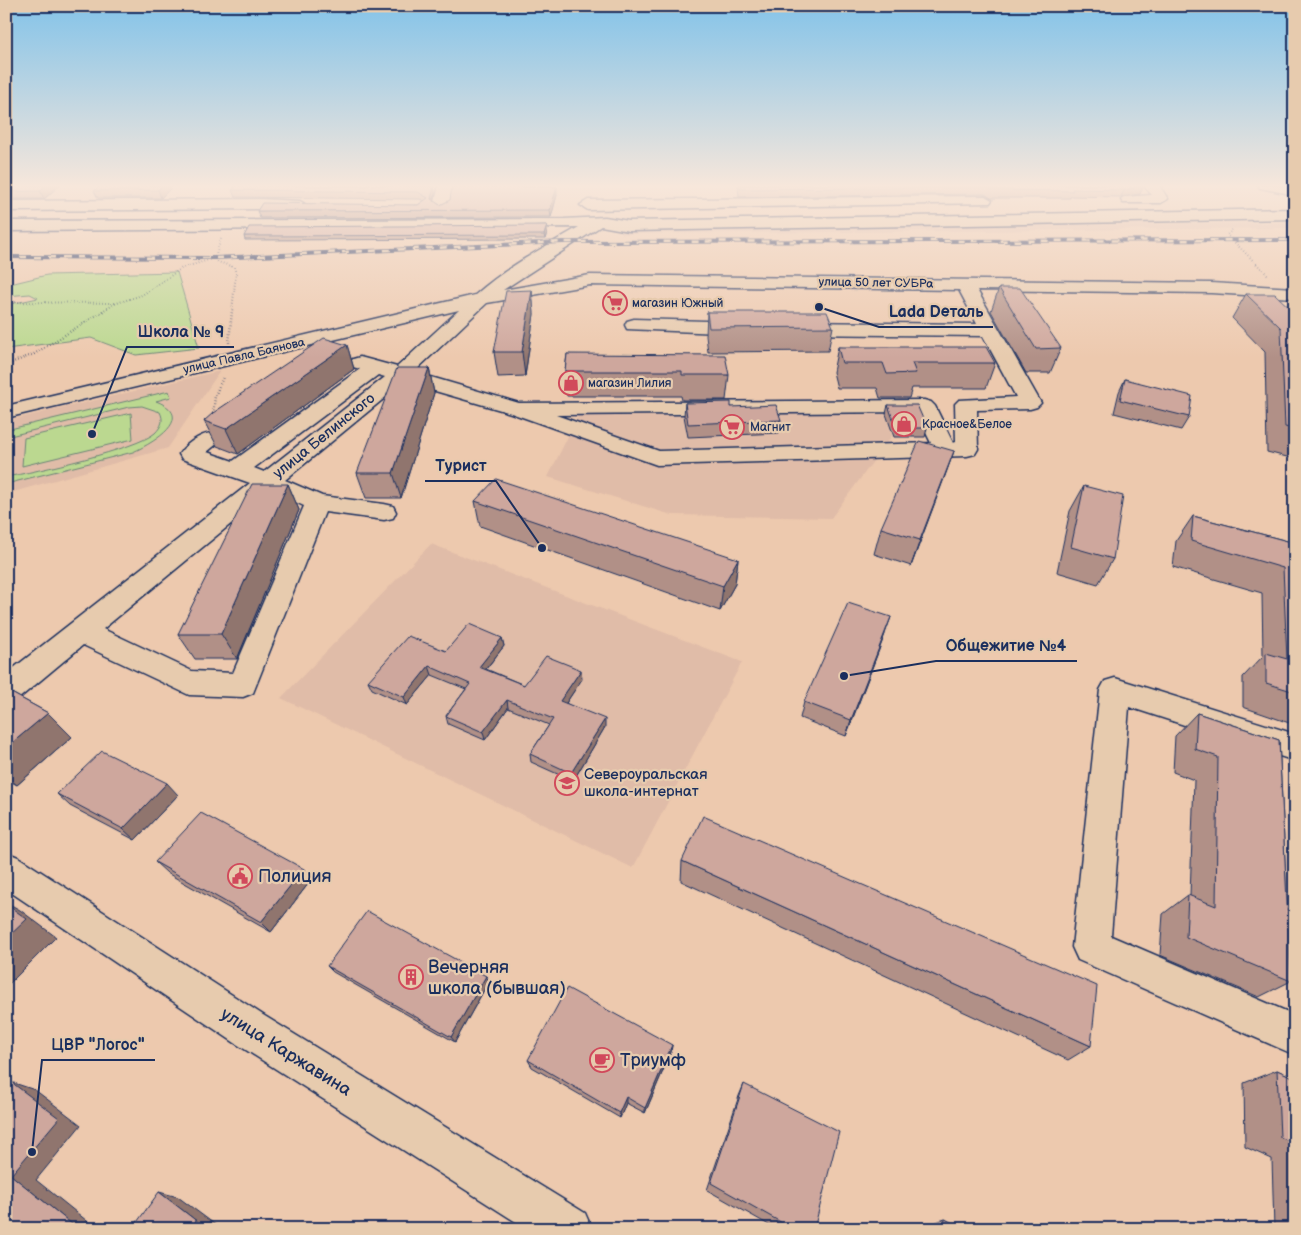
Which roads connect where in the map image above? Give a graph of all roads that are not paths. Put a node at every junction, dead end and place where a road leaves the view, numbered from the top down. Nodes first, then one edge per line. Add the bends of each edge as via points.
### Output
1 (564, 243) edge
2 (965, 284) junction
3 (1285, 297) edge
4 (482, 299) junction
5 (634, 325) dead end
6 (990, 330) junction
7 (400, 375) junction
8 (518, 408) junction
9 (6, 412) edge
10 (213, 438) edge
11 (945, 450) junction
12 (235, 471) junction
13 (268, 481) junction
14 (317, 503) junction
15 (384, 512) dead end
16 (81, 631) junction
17 (6, 691) edge
18 (1295, 748) edge
19 (6, 869) edge
20 (1295, 1035) edge
21 (569, 1229) edge

1 - 4 street, улица Белинского
2 - 3 street, улица 50 лет СУБРа via 1211,288
2 - 4 street, улица 50 лет СУБРа via 590,280
2 - 6 street
4 - 7 street, улица Белинского
4 - 9 street, улица Павла Баянова
5 - 6 street
6 - 11 street via 1030,403 966,404 967,449
7 - 8 street
7 - 12 street via 367,365
7 - 13 street, улица Белинского
8 - 11 street via 657,458
8 - 11 street via 924,406
10 - 12 street via 190,454
12 - 13 street
13 - 14 street
13 - 16 street, улица Белинского
14 - 15 street
14 - 16 street via 244,685 189,683
16 - 17 street, улица Белинского
18 - 20 street via 1115,690 1091,947
19 - 21 street, улица Каржавина via 249,1029

